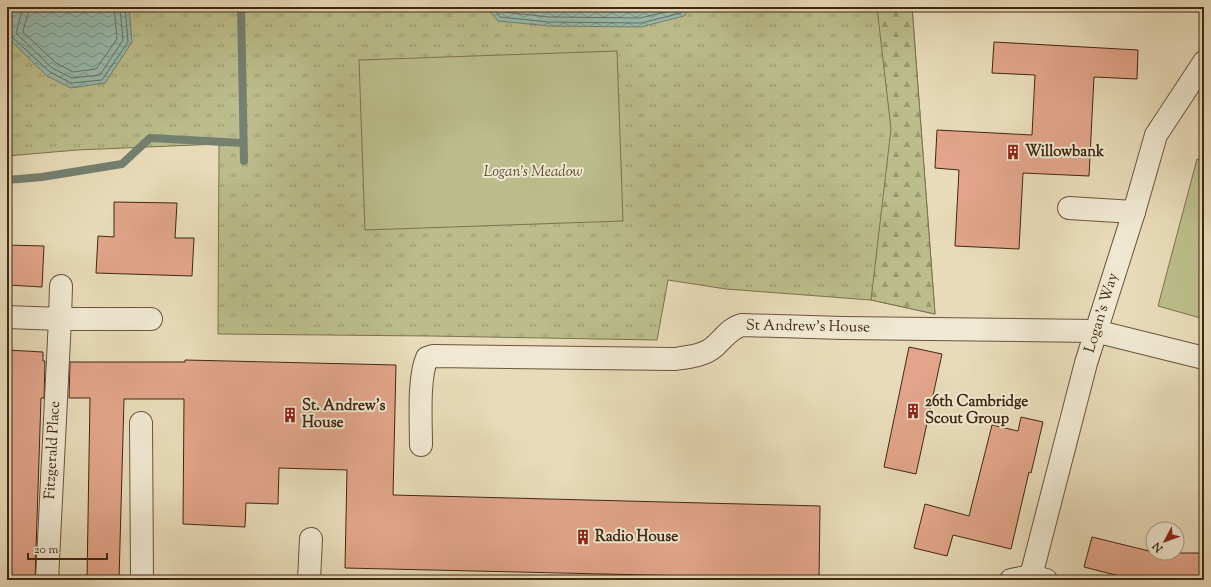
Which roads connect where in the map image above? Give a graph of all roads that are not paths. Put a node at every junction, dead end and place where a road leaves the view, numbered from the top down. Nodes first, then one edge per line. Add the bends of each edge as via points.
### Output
1 (1204, 62) edge
2 (1069, 208) dead end
3 (1134, 212) junction
4 (61, 286) dead end
5 (7, 317) edge
6 (60, 319) junction
7 (151, 319) dead end
8 (1095, 331) junction
9 (1204, 358) edge
10 (141, 423) dead end
11 (421, 445) dead end
12 (312, 539) dead end
13 (1029, 579) edge
14 (47, 580) edge
15 (143, 580) edge
16 (309, 580) edge

1 - 3 street, Logan's Way via 1156,135
2 - 3 street
3 - 8 street, Logan's Way
4 - 6 street, Fitzgerald Place
5 - 6 street
6 - 7 street
6 - 14 street, Fitzgerald Place
8 - 9 street
8 - 11 street, St Andrew's House via 742,325 732,329 707,352 674,359 433,356 427,358 422,378
8 - 13 street, Logan's Way
10 - 15 street
12 - 16 street

